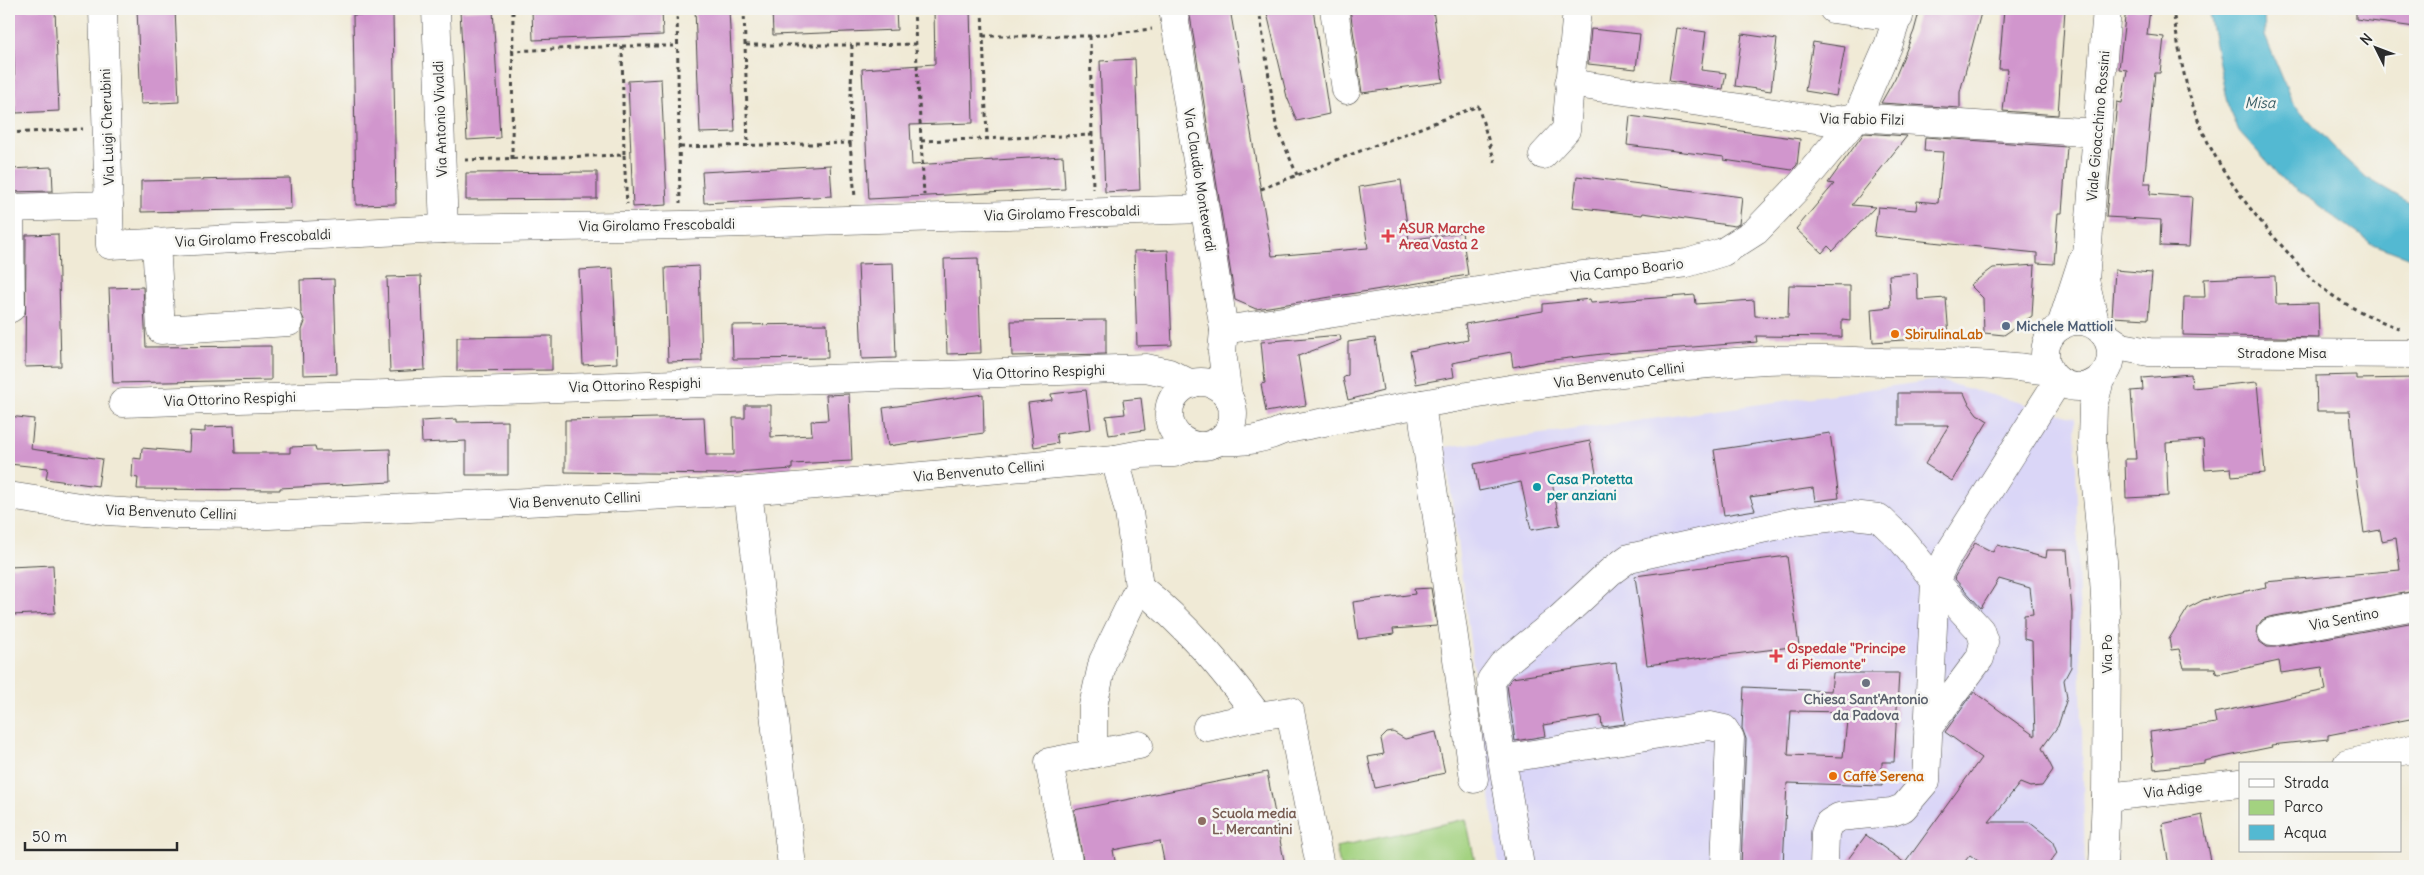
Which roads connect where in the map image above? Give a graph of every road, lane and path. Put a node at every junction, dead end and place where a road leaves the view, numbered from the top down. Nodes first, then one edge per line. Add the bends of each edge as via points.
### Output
1 (103, 9) edge
2 (436, 9) edge
3 (513, 9) edge
4 (677, 9) edge
5 (744, 9) edge
6 (914, 9) edge
7 (982, 9) edge
8 (1259, 9) edge
9 (1334, 9) edge
10 (1577, 9) edge
11 (1843, 9) edge
12 (2108, 9) edge
13 (2173, 9) edge
14 (1899, 13) edge
15 (1174, 18) edge
16 (984, 36) junction
17 (1090, 36) junction
18 (916, 44) junction
19 (852, 45) junction
20 (622, 46) junction
21 (678, 46) junction
22 (746, 46) junction
23 (511, 51) junction
24 (1569, 83) junction
25 (1346, 90) dead end
26 (1857, 117) junction
27 (107, 128) junction
28 (9, 133) edge
29 (2097, 133) junction
30 (1093, 135) junction
31 (986, 138) junction
32 (921, 141) junction
33 (850, 143) junction
34 (748, 146) junction
35 (680, 147) junction
36 (624, 155) junction
37 (1543, 155) dead end
38 (512, 159) junction
39 (442, 161) junction
40 (1496, 162) dead end
41 (1297, 176) junction
42 (1261, 189) dead end
43 (110, 205) junction
44 (10, 208) edge
45 (1204, 209) junction
46 (1093, 212) junction
47 (925, 218) junction
48 (858, 220) junction
49 (681, 225) junction
50 (628, 226) junction
51 (444, 229) junction
52 (156, 242) junction
53 (2088, 243) junction
54 (110, 245) joint
55 (9, 308) edge
56 (290, 322) dead end
57 (2056, 331) junction
58 (2101, 331) junction
59 (1223, 341) junction
60 (2410, 343) edge
61 (2149, 352) junction
62 (1960, 363) junction
63 (2104, 375) junction
64 (2057, 379) junction
65 (1190, 386) junction
66 (123, 403) dead end
67 (1231, 404) junction
68 (1421, 404) junction
69 (1173, 430) junction
70 (1283, 430) junction
71 (2092, 442) junction
72 (1207, 444) junction
73 (1128, 456) junction
74 (748, 491) junction
75 (9, 496) edge
76 (1936, 581) junction
77 (1139, 587) junction
78 (2415, 606) edge
79 (2272, 632) dead end
80 (1258, 716) junction
81 (1207, 727) dead end
82 (1928, 728) junction
83 (1139, 745) dead end
84 (2415, 748) edge
85 (1093, 754) junction
86 (1502, 759) junction
87 (2356, 762) edge
88 (1474, 779) dead end
89 (2239, 783) edge
90 (2106, 797) junction
91 (792, 866) edge
92 (1069, 866) edge
93 (1320, 866) edge
94 (1520, 866) edge
95 (1725, 866) edge
96 (1824, 866) edge
97 (2103, 866) edge

1 - 27 street, Via Luigi Cherubini
2 - 39 street, Via Antonio Vivaldi
3 - 23 path
4 - 21 path
5 - 22 path
6 - 18 path
7 - 16 path
8 - 41 path via 1276,125
9 - 25 street
10 - 24 street
11 - 14 street
12 - 29 street, Viale Gioacchino Rossini
13 - 60 path via 2180,55 2200,126 2236,190 2320,287
14 - 26 street, Via Campo Boario
15 - 17 path
15 - 45 street, Via Claudio Monteverdi
16 - 17 path
16 - 31 path
17 - 30 path
18 - 19 path
18 - 32 path
19 - 22 path
19 - 33 path
20 - 21 path
20 - 23 path
20 - 36 path
21 - 35 path
22 - 34 path
23 - 38 path
24 - 26 street, Via Fabio Filzi via 1829,121
24 - 37 street via 1566,130
26 - 29 street, Via Fabio Filzi
26 - 59 street, Via Campo Boario via 1756,232 1723,252 1687,263 1575,276
27 - 28 path
27 - 43 street, Via Luigi Cherubini
29 - 53 street, Viale Gioacchino Rossini
30 - 31 path
30 - 46 path
31 - 32 path
32 - 47 path
33 - 34 path
33 - 48 path
34 - 35 path
35 - 49 path
36 - 38 path
36 - 50 path
38 - 39 path
39 - 51 street, Via Antonio Vivaldi
40 - 41 path via 1478,106
41 - 42 path
43 - 44 street
43 - 54 street, Via Luigi Cherubini
44 - 55 street via 12,308
45 - 46 street, Via Girolamo Frescobaldi
45 - 59 street, Via Claudio Monteverdi
46 - 47 street, Via Girolamo Frescobaldi
47 - 48 street, Via Girolamo Frescobaldi
48 - 49 street, Via Girolamo Frescobaldi
49 - 50 street, Via Girolamo Frescobaldi
50 - 51 street, Via Girolamo Frescobaldi
51 - 52 street, Via Girolamo Frescobaldi
52 - 54 street, Via Girolamo Frescobaldi
52 - 56 street via 162,330
53 - 57 street, Viale Gioacchino Rossini
53 - 58 street, Viale Gioacchino Rossini via 2085,280
57 - 58 street via 2078,321
57 - 62 street, Via Benvenuto Cellini via 2017,349
57 - 64 street via 2045,354
58 - 61 street, Stradone Misa via 2122,347
58 - 63 street via 2112,353
59 - 65 street
59 - 67 street, Via Claudio Monteverdi
60 - 61 street, Stradone Misa
61 - 63 street, Stradone Misa
62 - 64 street, Via Benvenuto Cellini via 2018,366
62 - 68 street, Via Benvenuto Cellini via 1768,360 1637,370
63 - 64 street via 2083,387
63 - 71 street, Via Po via 2093,406
64 - 71 street, Via Po via 2079,409
64 - 76 street via 1948,555
65 - 66 street, Via Ottorino Respighi via 1146,368
65 - 67 street via 1213,384
65 - 69 street via 1169,411
67 - 70 street
67 - 72 street via 1230,428
68 - 70 street, Via Benvenuto Cellini
68 - 88 street
69 - 72 street via 1186,443
69 - 73 street
70 - 72 street, Via Benvenuto Cellini via 1263,439
71 - 90 street, Via Po via 2107,634
72 - 73 street, Via Benvenuto Cellini via 1174,453
73 - 74 street, Via Benvenuto Cellini
73 - 77 street via 1129,512
74 - 75 street, Via Benvenuto Cellini via 249,516 106,511
74 - 91 street
76 - 82 street
76 - 82 street via 1980,630 1984,642 1980,658
76 - 86 street via 1879,518 1852,515 1794,522 1629,558 1502,665 1491,680
77 - 80 street via 1167,609 1222,667
77 - 85 street via 1103,661 1093,706
78 - 79 street, Via Sentino
80 - 81 street
80 - 93 street via 1290,710
82 - 96 street via 1926,781 1913,799 1892,812 1839,817 1829,823 1825,833
83 - 85 street
84 - 87 street
85 - 92 street via 1049,762
86 - 94 street
86 - 95 street via 1710,726 1724,729 1730,738
89 - 90 street, Via Adige
90 - 97 street, Via Po

